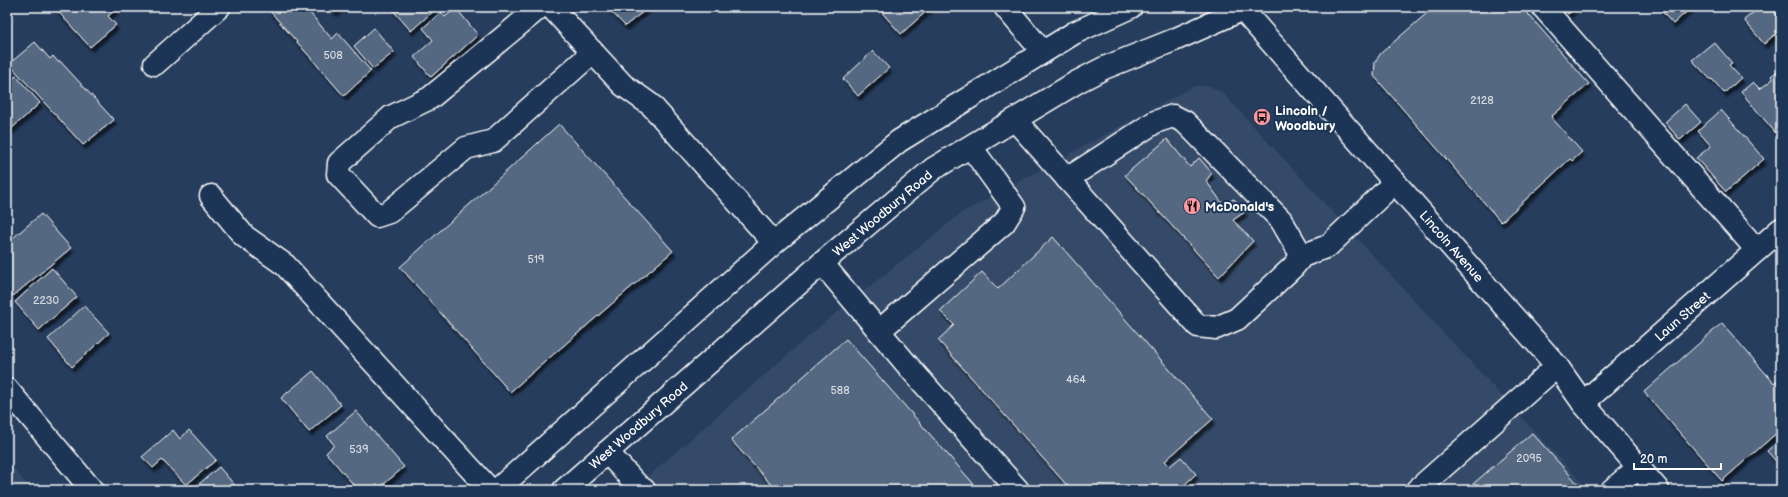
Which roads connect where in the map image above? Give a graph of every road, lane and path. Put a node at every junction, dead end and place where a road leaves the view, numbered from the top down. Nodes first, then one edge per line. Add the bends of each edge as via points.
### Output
1 (219, 7) edge
2 (540, 7) edge
3 (551, 7) edge
4 (1005, 7) edge
5 (1131, 7) edge
6 (1543, 7) edge
7 (1243, 8) edge
8 (1042, 51) junction
9 (593, 52) junction
10 (155, 64) dead end
11 (1014, 120) junction
12 (970, 146) junction
13 (1067, 179) junction
14 (1395, 182) junction
15 (211, 196) dead end
16 (1781, 229) edge
17 (774, 243) junction
18 (1757, 250) junction
19 (1302, 256) junction
20 (822, 263) junction
21 (879, 331) junction
22 (1557, 366) junction
23 (7, 389) edge
24 (1583, 403) junction
25 (607, 452) junction
26 (1638, 468) junction
27 (573, 487) edge
28 (92, 490) edge
29 (490, 490) edge
30 (497, 490) edge
31 (644, 490) edge
32 (1018, 490) edge
33 (1417, 490) edge
34 (1612, 490) edge
35 (1658, 490) edge

1 - 10 main road
2 - 9 main road via 430,98 391,117 339,163 338,174 377,216 389,212 466,148 493,141
3 - 9 main road
4 - 8 main road
5 - 8 main road
6 - 18 main road
7 - 11 main road, West Woodbury Road via 1174,40 1104,68
7 - 14 main road, Lincoln Avenue
8 - 17 main road via 899,141
9 - 17 main road via 623,85 651,105
11 - 12 main road, West Woodbury Road
11 - 13 main road
12 - 20 main road, West Woodbury Road via 932,169
12 - 21 main road via 1014,207 1004,223
13 - 19 main road via 1155,122 1173,116 1185,122 1281,220
13 - 19 main road via 1198,326 1216,328 1237,319
14 - 19 main road via 1328,246
14 - 22 main road, Lincoln Avenue
15 - 29 main road via 244,236 285,265
16 - 18 main road, Laun Street
17 - 30 main road
18 - 24 main road, Laun Street
20 - 21 main road
20 - 25 main road, West Woodbury Road
21 - 32 main road
22 - 24 main road, Lincoln Avenue
22 - 33 main road
23 - 28 main road
24 - 26 main road, Lincoln Avenue
25 - 27 main road, West Woodbury Road
25 - 31 main road
26 - 34 main road
26 - 35 main road, Lincoln Avenue

